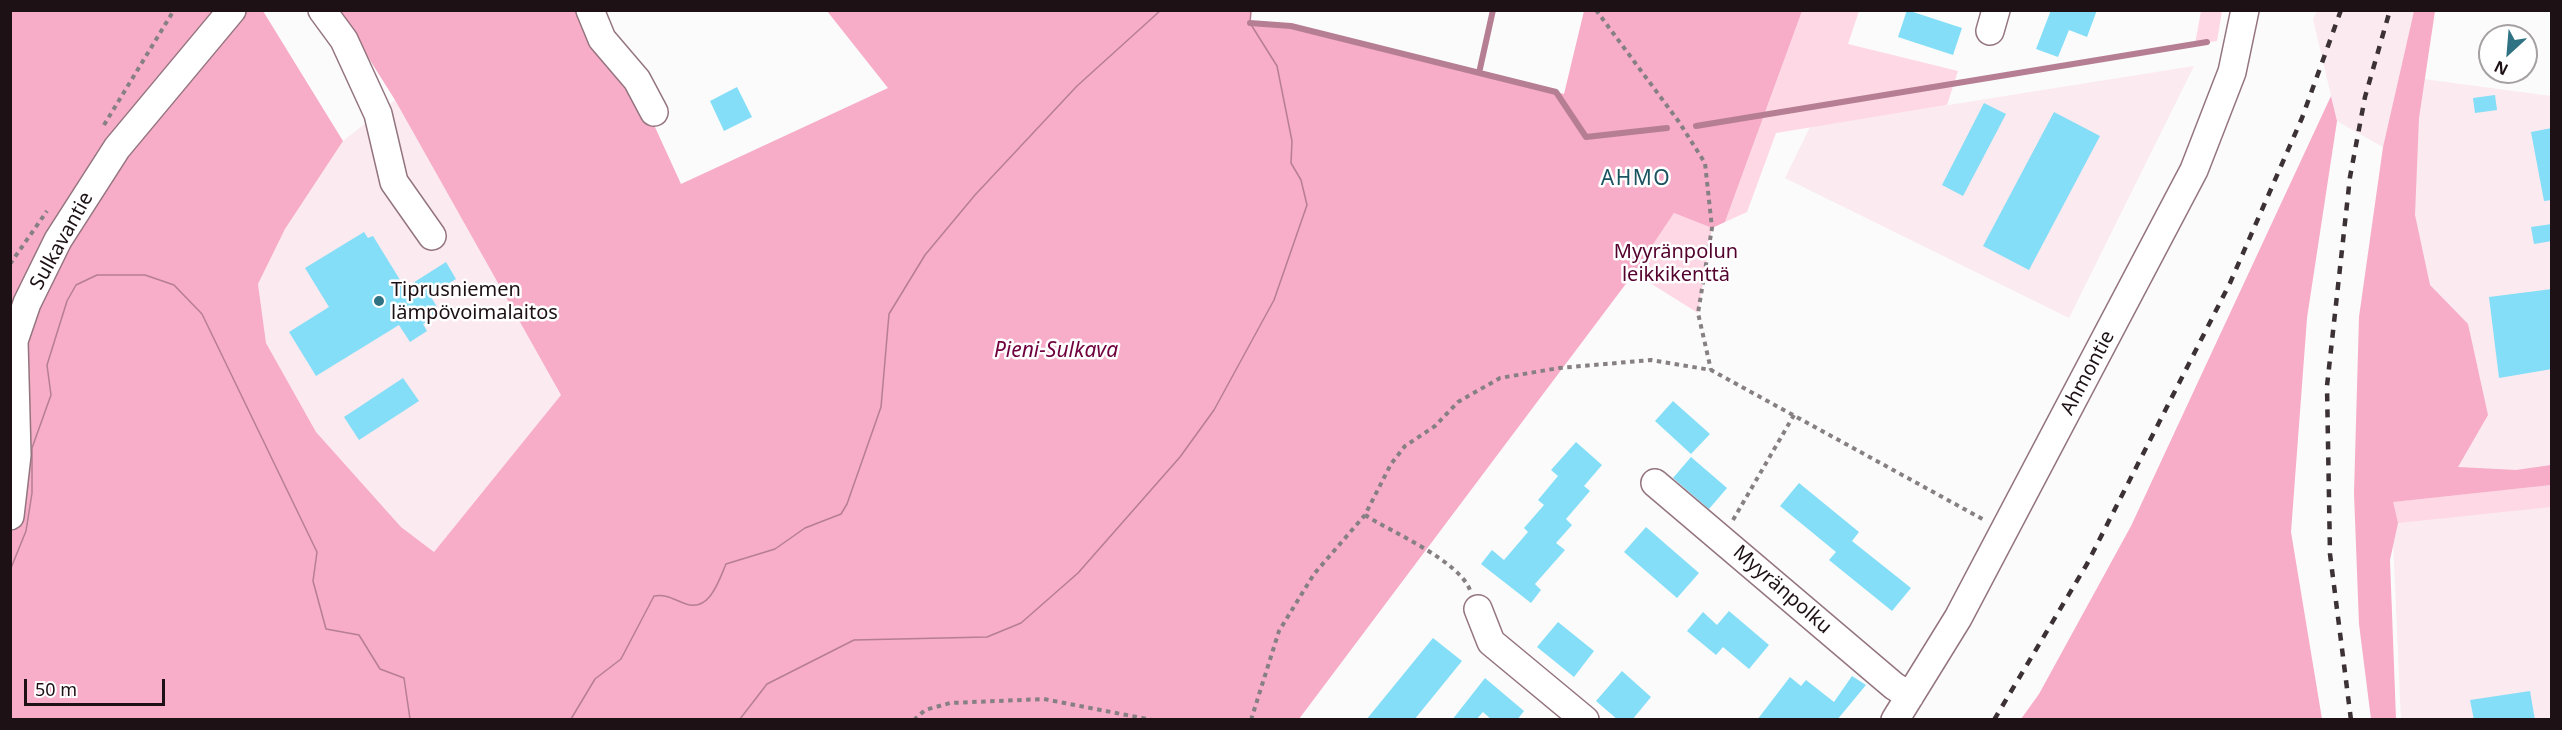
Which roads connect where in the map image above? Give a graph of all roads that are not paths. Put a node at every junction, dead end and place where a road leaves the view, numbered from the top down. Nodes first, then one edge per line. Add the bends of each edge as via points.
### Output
1 (232, 10) edge
2 (322, 10) edge
3 (590, 10) edge
4 (2245, 10) edge
5 (654, 112) dead end
6 (432, 236) dead end
7 (1655, 483) dead end
8 (10, 516) edge
9 (1478, 609) road end
10 (1910, 696) junction
11 (1585, 720) edge
12 (1896, 720) edge

1 - 8 street, Sulkavantie via 117,148 58,240 27,303 14,341 17,455
2 - 6 street via 344,40 378,114 394,182
3 - 5 street via 602,39 637,80
4 - 10 street, Ahmontie via 2232,72 2194,170 1958,618
7 - 10 street, Myyränpolku
9 - 11 street via 1491,642
10 - 12 street, Ahmontie

